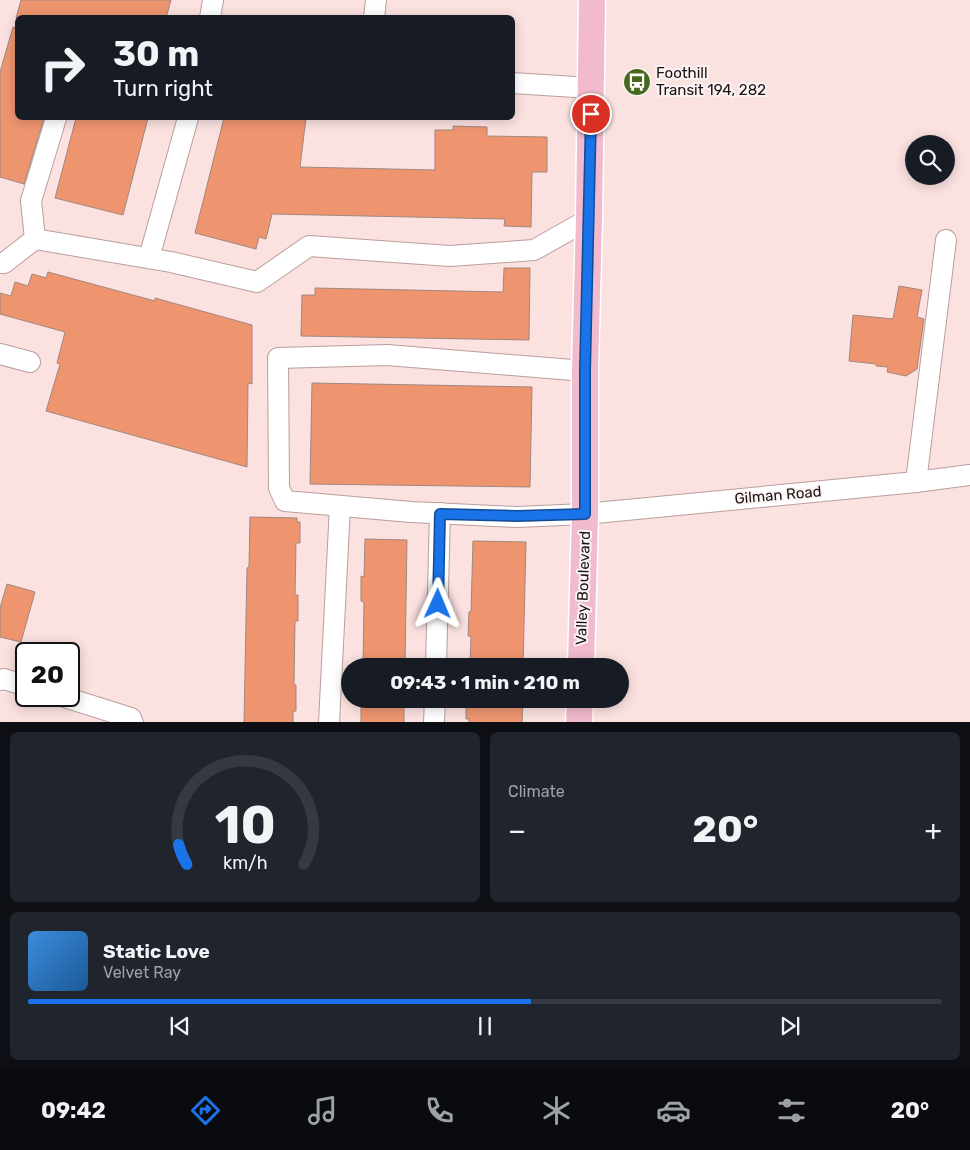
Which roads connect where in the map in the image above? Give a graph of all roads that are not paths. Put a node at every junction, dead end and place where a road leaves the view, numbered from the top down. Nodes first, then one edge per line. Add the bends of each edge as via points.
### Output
1 (214, 0) edge
2 (376, 0) edge
3 (592, 0) edge
4 (211, 15) edge
5 (374, 15) edge
6 (515, 82) edge
7 (591, 88) junction
8 (55, 120) edge
9 (187, 120) edge
10 (590, 219) junction
11 (35, 239) junction
12 (946, 240) dead end
13 (149, 258) junction
14 (0, 263) edge
15 (0, 354) edge
16 (30, 362) dead end
17 (585, 371) junction
18 (970, 475) edge
19 (916, 482) junction
20 (340, 506) junction
21 (440, 514) junction
22 (585, 514) junction
23 (436, 658) edge
24 (581, 658) edge
25 (0, 680) edge
26 (15, 682) edge
27 (80, 702) edge
28 (435, 708) edge
29 (580, 708) edge
30 (133, 722) edge
31 (329, 722) edge
32 (434, 722) edge
33 (579, 722) edge

1 - 4 street
2 - 5 street
3 - 7 main road, Valley Boulevard
6 - 7 street
7 - 10 main road, Valley Boulevard
8 - 11 street via 31,201
9 - 13 street
10 - 13 street via 534,250 450,256 308,246 258,282
10 - 17 main road, Valley Boulevard
11 - 13 street
11 - 14 street
12 - 19 street
15 - 16 street
17 - 20 street, Gilman Road via 387,355 278,358 279,488 285,501
17 - 22 main road, Valley Boulevard
18 - 19 street, Gilman Road
19 - 22 street, Gilman Road
20 - 21 street, Gilman Road
20 - 31 street
21 - 22 street, Gilman Road
21 - 23 street
22 - 24 main road, Valley Boulevard
25 - 26 street
27 - 30 street via 131,718
28 - 32 street
29 - 33 main road

